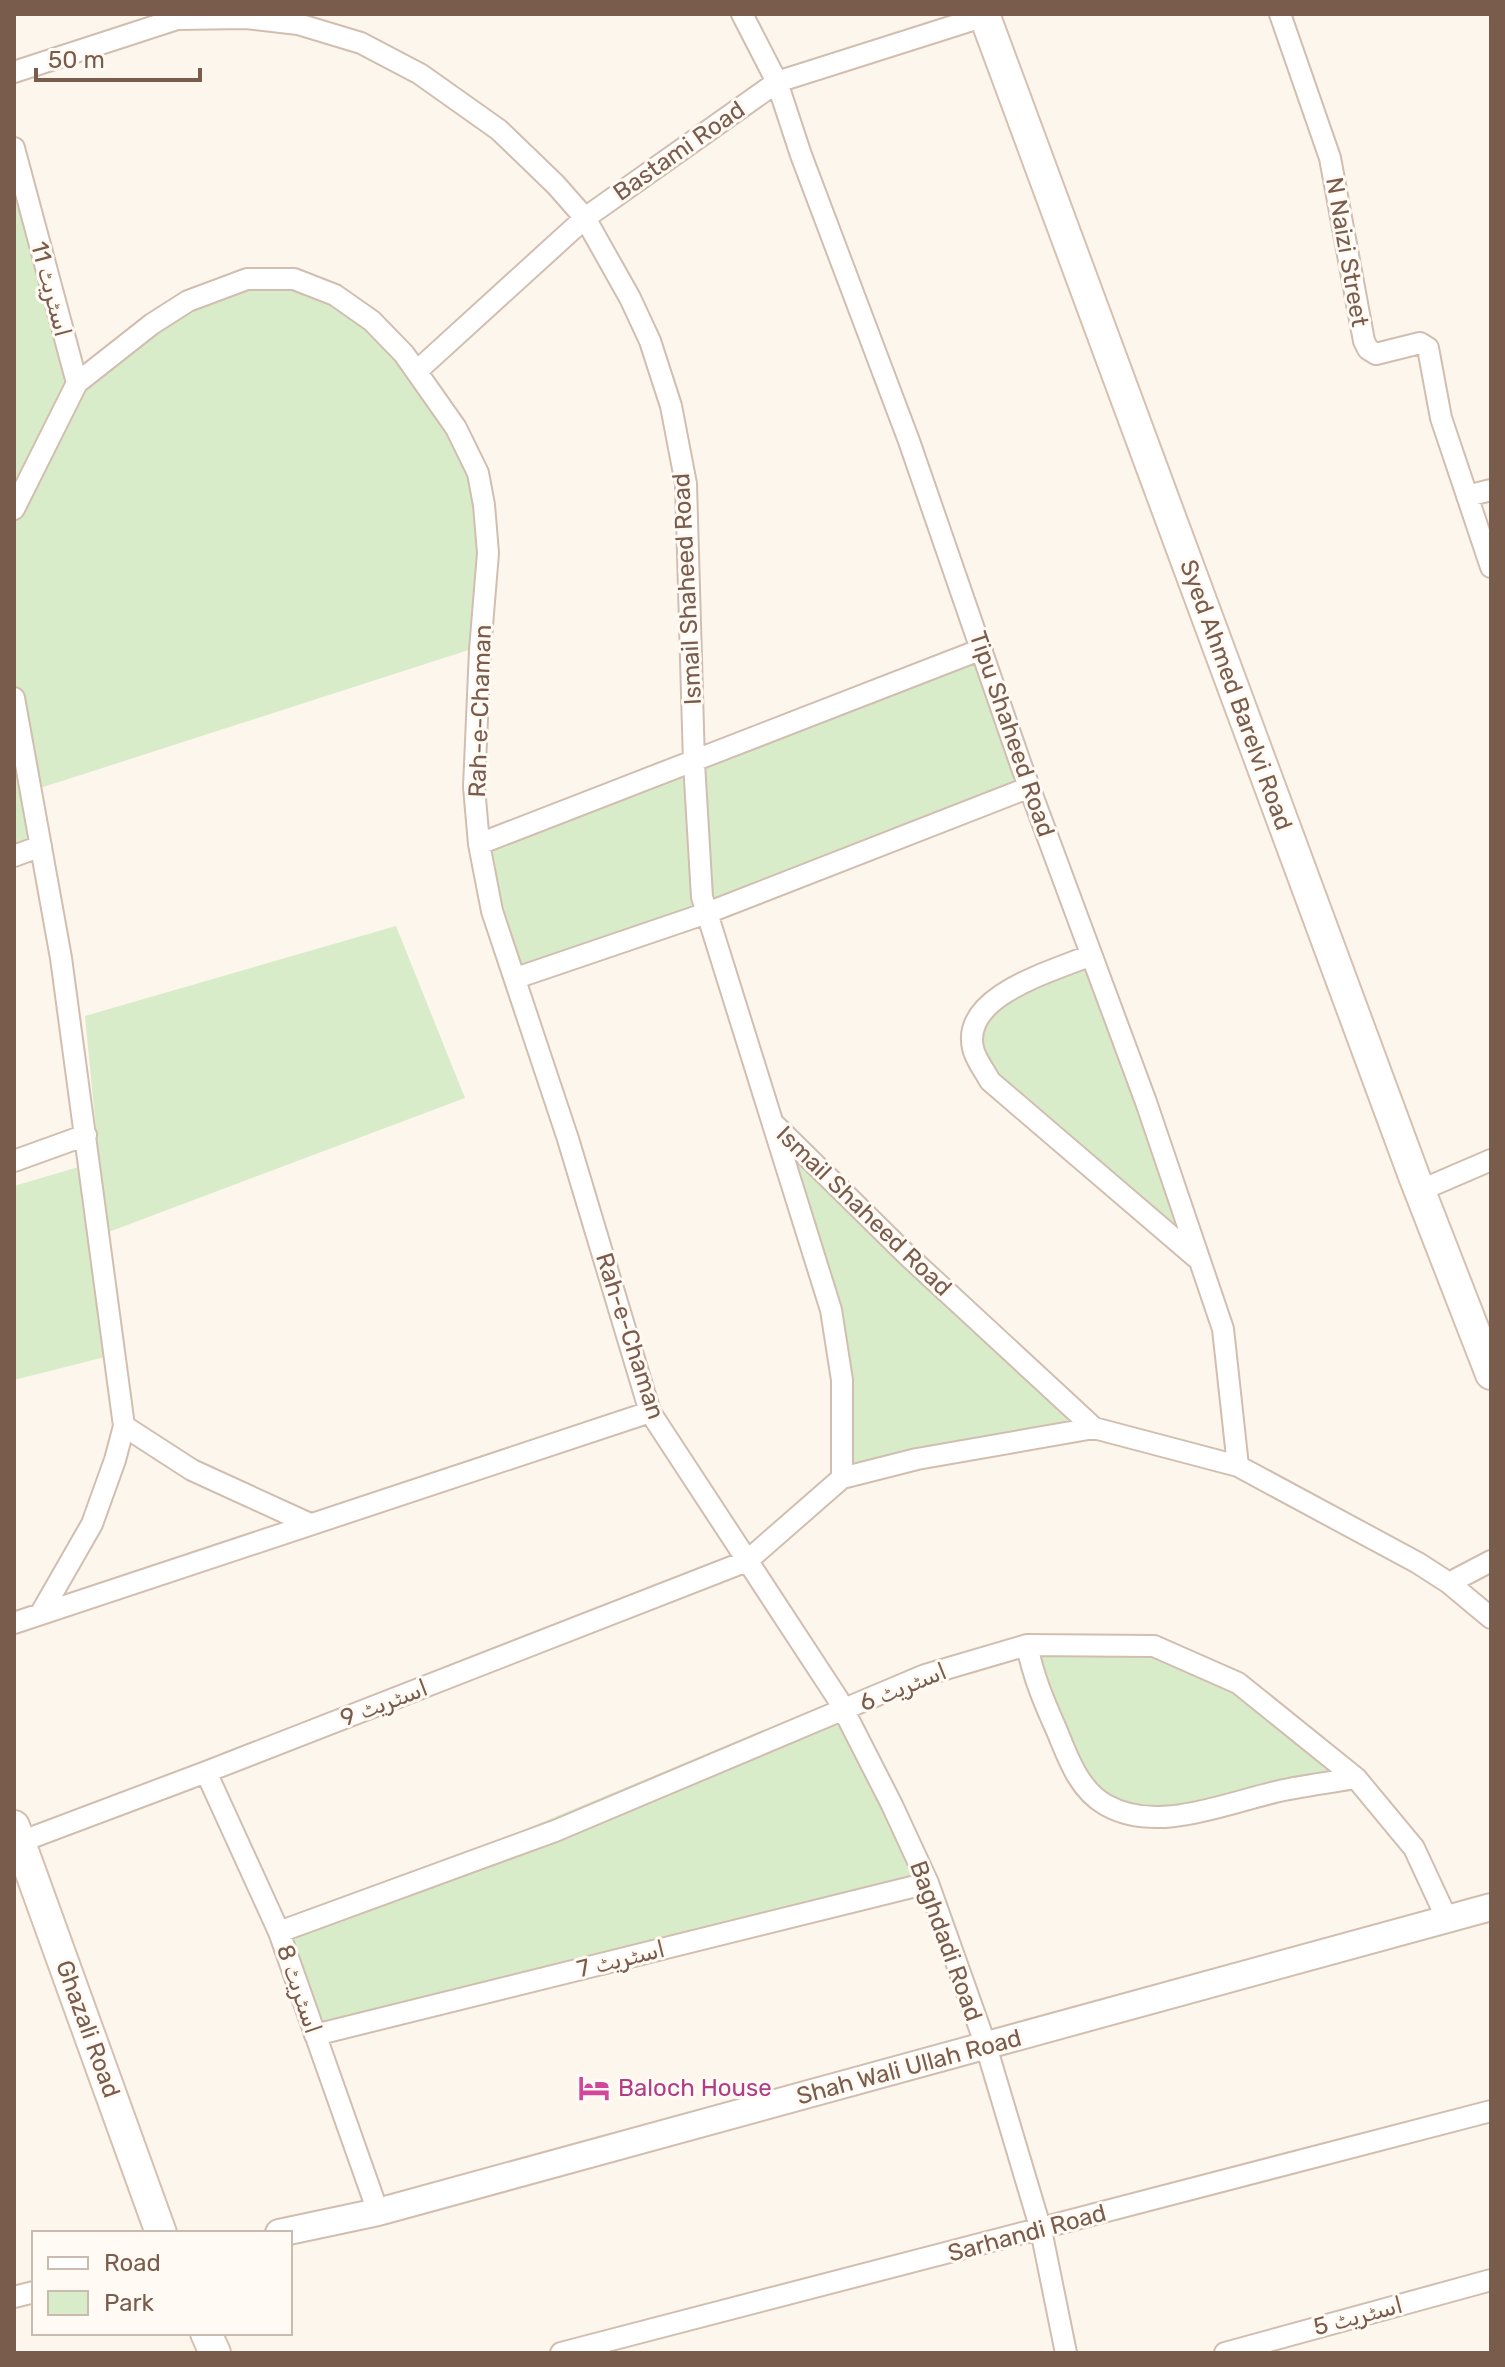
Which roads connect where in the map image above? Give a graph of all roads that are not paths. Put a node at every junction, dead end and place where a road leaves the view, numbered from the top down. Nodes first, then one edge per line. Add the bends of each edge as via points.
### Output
1 (1280, 14) edge
2 (986, 15) edge
3 (177, 17) edge
4 (739, 18) edge
5 (14, 72) edge
6 (777, 82) junction
7 (14, 148) edge
8 (585, 218) junction
9 (417, 371) junction
10 (77, 383) junction
11 (1491, 490) edge
12 (1467, 496) junction
13 (14, 509) edge
14 (1491, 567) edge
15 (982, 649) junction
16 (14, 698) edge
17 (694, 763) junction
18 (1030, 787) junction
19 (479, 844) junction
20 (41, 846) junction
21 (14, 856) edge
22 (707, 913) junction
23 (1091, 955) junction
24 (516, 978) junction
25 (770, 1120) junction
26 (86, 1135) junction
27 (1491, 1160) edge
28 (14, 1161) edge
29 (1419, 1191) junction
30 (1199, 1260) junction
31 (1491, 1374) edge
32 (650, 1412) junction
33 (124, 1426) junction
34 (1094, 1428) junction
35 (1238, 1466) junction
36 (842, 1478) junction
37 (310, 1524) junction
38 (747, 1561) junction
39 (1491, 1561) edge
40 (1449, 1583) junction
41 (41, 1613) junction
42 (1491, 1618) edge
43 (14, 1623) edge
44 (1027, 1645) junction
45 (844, 1711) junction
46 (206, 1772) junction
47 (1356, 1778) junction
48 (17, 1834) edge
49 (928, 1883) junction
50 (1491, 1907) edge
51 (1447, 1919) junction
52 (279, 1932) junction
53 (315, 2035) junction
54 (986, 2046) junction
55 (1491, 2111) edge
56 (378, 2212) junction
57 (1041, 2230) junction
58 (160, 2231) edge
59 (288, 2231) edge
60 (1491, 2280) edge
61 (561, 2353) edge
62 (1066, 2353) edge
63 (1225, 2353) edge

1 - 12 street, N Naizi Street via 1330,158 1364,341 1376,354 1420,343 1428,348 1441,418
2 - 6 street, Bastami Road
2 - 29 main road, Syed Ahmed Barelvi Road
3 - 5 street, Ismail Shaheed Road
3 - 8 street, Ismail Shaheed Road via 298,24 361,43 420,74 499,130
4 - 6 street, Tipu Shaheed Road
6 - 8 street, Bastami Road
6 - 15 street, Tipu Shaheed Road
7 - 10 street, اسٹریٹ 11
8 - 9 street, Bastami Road
8 - 17 street, Ismail Shaheed Road via 650,341 671,406 686,484
9 - 10 street, Rah-e-Chaman via 372,321 335,295 294,279 247,279 188,301
9 - 19 street, Rah-e-Chaman via 456,428 478,473 484,505 488,553 474,787
10 - 13 street, Rah-e-Chaman
11 - 12 street
12 - 14 street, N Naizi Street
15 - 17 street
15 - 18 street, Tipu Shaheed Road
16 - 20 street
17 - 19 street
17 - 22 street, Ismail Shaheed Road
18 - 22 street
18 - 23 street, Tipu Shaheed Road
19 - 24 street, Rah-e-Chaman via 492,911
20 - 21 street
20 - 26 street
22 - 24 street
22 - 25 street, Ismail Shaheed Road
23 - 30 street, Tipu Shaheed Road
23 - 30 street via 1002,994 983,1008 971,1032 973,1050 990,1081
24 - 32 street, Rah-e-Chaman
25 - 34 street, Ismail Shaheed Road
25 - 36 street via 831,1310 842,1380
26 - 28 street
26 - 33 street
27 - 29 street
29 - 31 main road, Syed Ahmed Barelvi Road
30 - 35 street, Tipu Shaheed Road via 1223,1329
32 - 37 street
32 - 38 street, Rah-e-Chaman
33 - 37 street via 192,1470
33 - 41 street via 92,1524
34 - 35 street
34 - 36 street via 917,1459
35 - 40 street
36 - 38 street, اسٹریٹ 9
37 - 41 street
38 - 45 street, Baghdadi Road
38 - 46 street, اسٹریٹ 9
39 - 40 street
40 - 42 street
41 - 43 street
44 - 45 street, اسٹریٹ 6 via 925,1675
44 - 47 street, اسٹریٹ 6 via 1154,1646 1238,1683
44 - 47 street via 1034,1679 1068,1756 1085,1788 1106,1805 1136,1817 1175,1815
45 - 49 street, Baghdadi Road
45 - 52 street, اسٹریٹ 6 via 555,1831
46 - 48 street, اسٹریٹ 9
46 - 52 street, اسٹریٹ 8
47 - 51 street, اسٹریٹ 6 via 1414,1848
48 - 58 main road, Ghazali Road
49 - 53 street, اسٹریٹ 7
49 - 54 street, Baghdadi Road
50 - 51 street, Shah Wali Ullah Road
51 - 54 street, Shah Wali Ullah Road
52 - 53 street, اسٹریٹ 8
53 - 56 street, اسٹریٹ 8
54 - 56 street, Shah Wali Ullah Road
54 - 57 street, Baghdadi Road
55 - 57 street, Sarhandi Road
56 - 59 street, Shah Wali Ullah Road
57 - 61 street, Sarhandi Road
57 - 62 street, Baghdadi Road
60 - 63 street, اسٹریٹ 5

